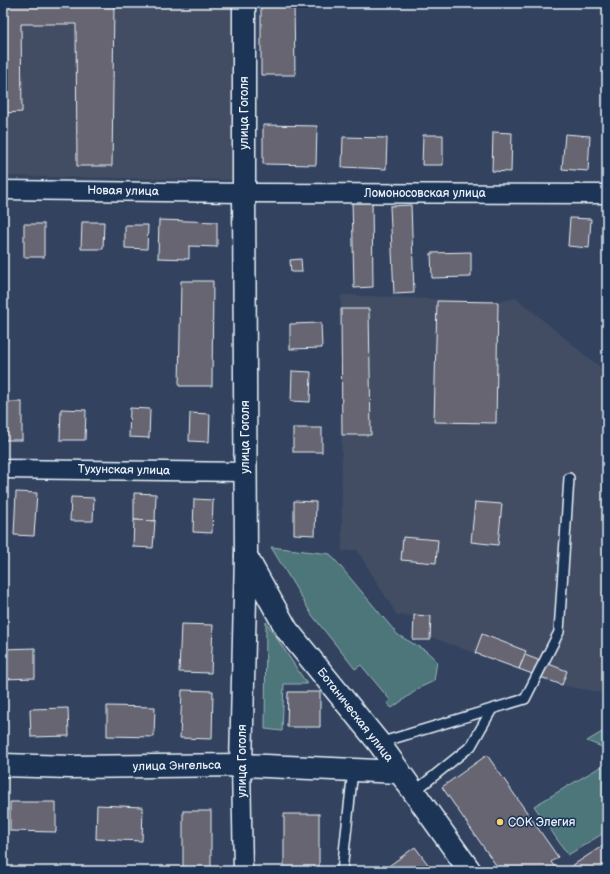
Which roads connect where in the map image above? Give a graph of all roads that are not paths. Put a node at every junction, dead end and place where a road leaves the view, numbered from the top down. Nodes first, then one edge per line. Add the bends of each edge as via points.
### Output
1 (244, 3) edge
2 (3, 190) edge
3 (244, 193) junction
4 (607, 194) edge
5 (3, 469) edge
6 (246, 472) junction
7 (568, 478) dead end
8 (246, 555) junction
9 (492, 709) junction
10 (379, 743) junction
11 (3, 765) edge
12 (241, 765) junction
13 (353, 770) junction
14 (399, 772) junction
15 (414, 792) junction
16 (242, 871) edge
17 (342, 871) edge
18 (470, 871) edge

1 - 3 street, улица Гоголя
2 - 3 street, Новая улица
3 - 4 street, Ломоносовская улица
3 - 6 street, улица Гоголя
5 - 6 street, Тухунская улица
6 - 8 street, улица Гоголя
7 - 9 lane via 559,632 525,700
8 - 10 street, Ботаническая улица via 287,630
8 - 12 street, улица Гоголя
9 - 10 lane
9 - 15 lane via 471,746
10 - 14 street, Ботаническая улица
11 - 12 street, улица Энгельса
12 - 13 street, улица Энгельса
12 - 16 street, улица Гоголя
13 - 14 street, улица Энгельса
13 - 17 lane
14 - 15 street, Ботаническая улица
15 - 18 street, Ботаническая улица

